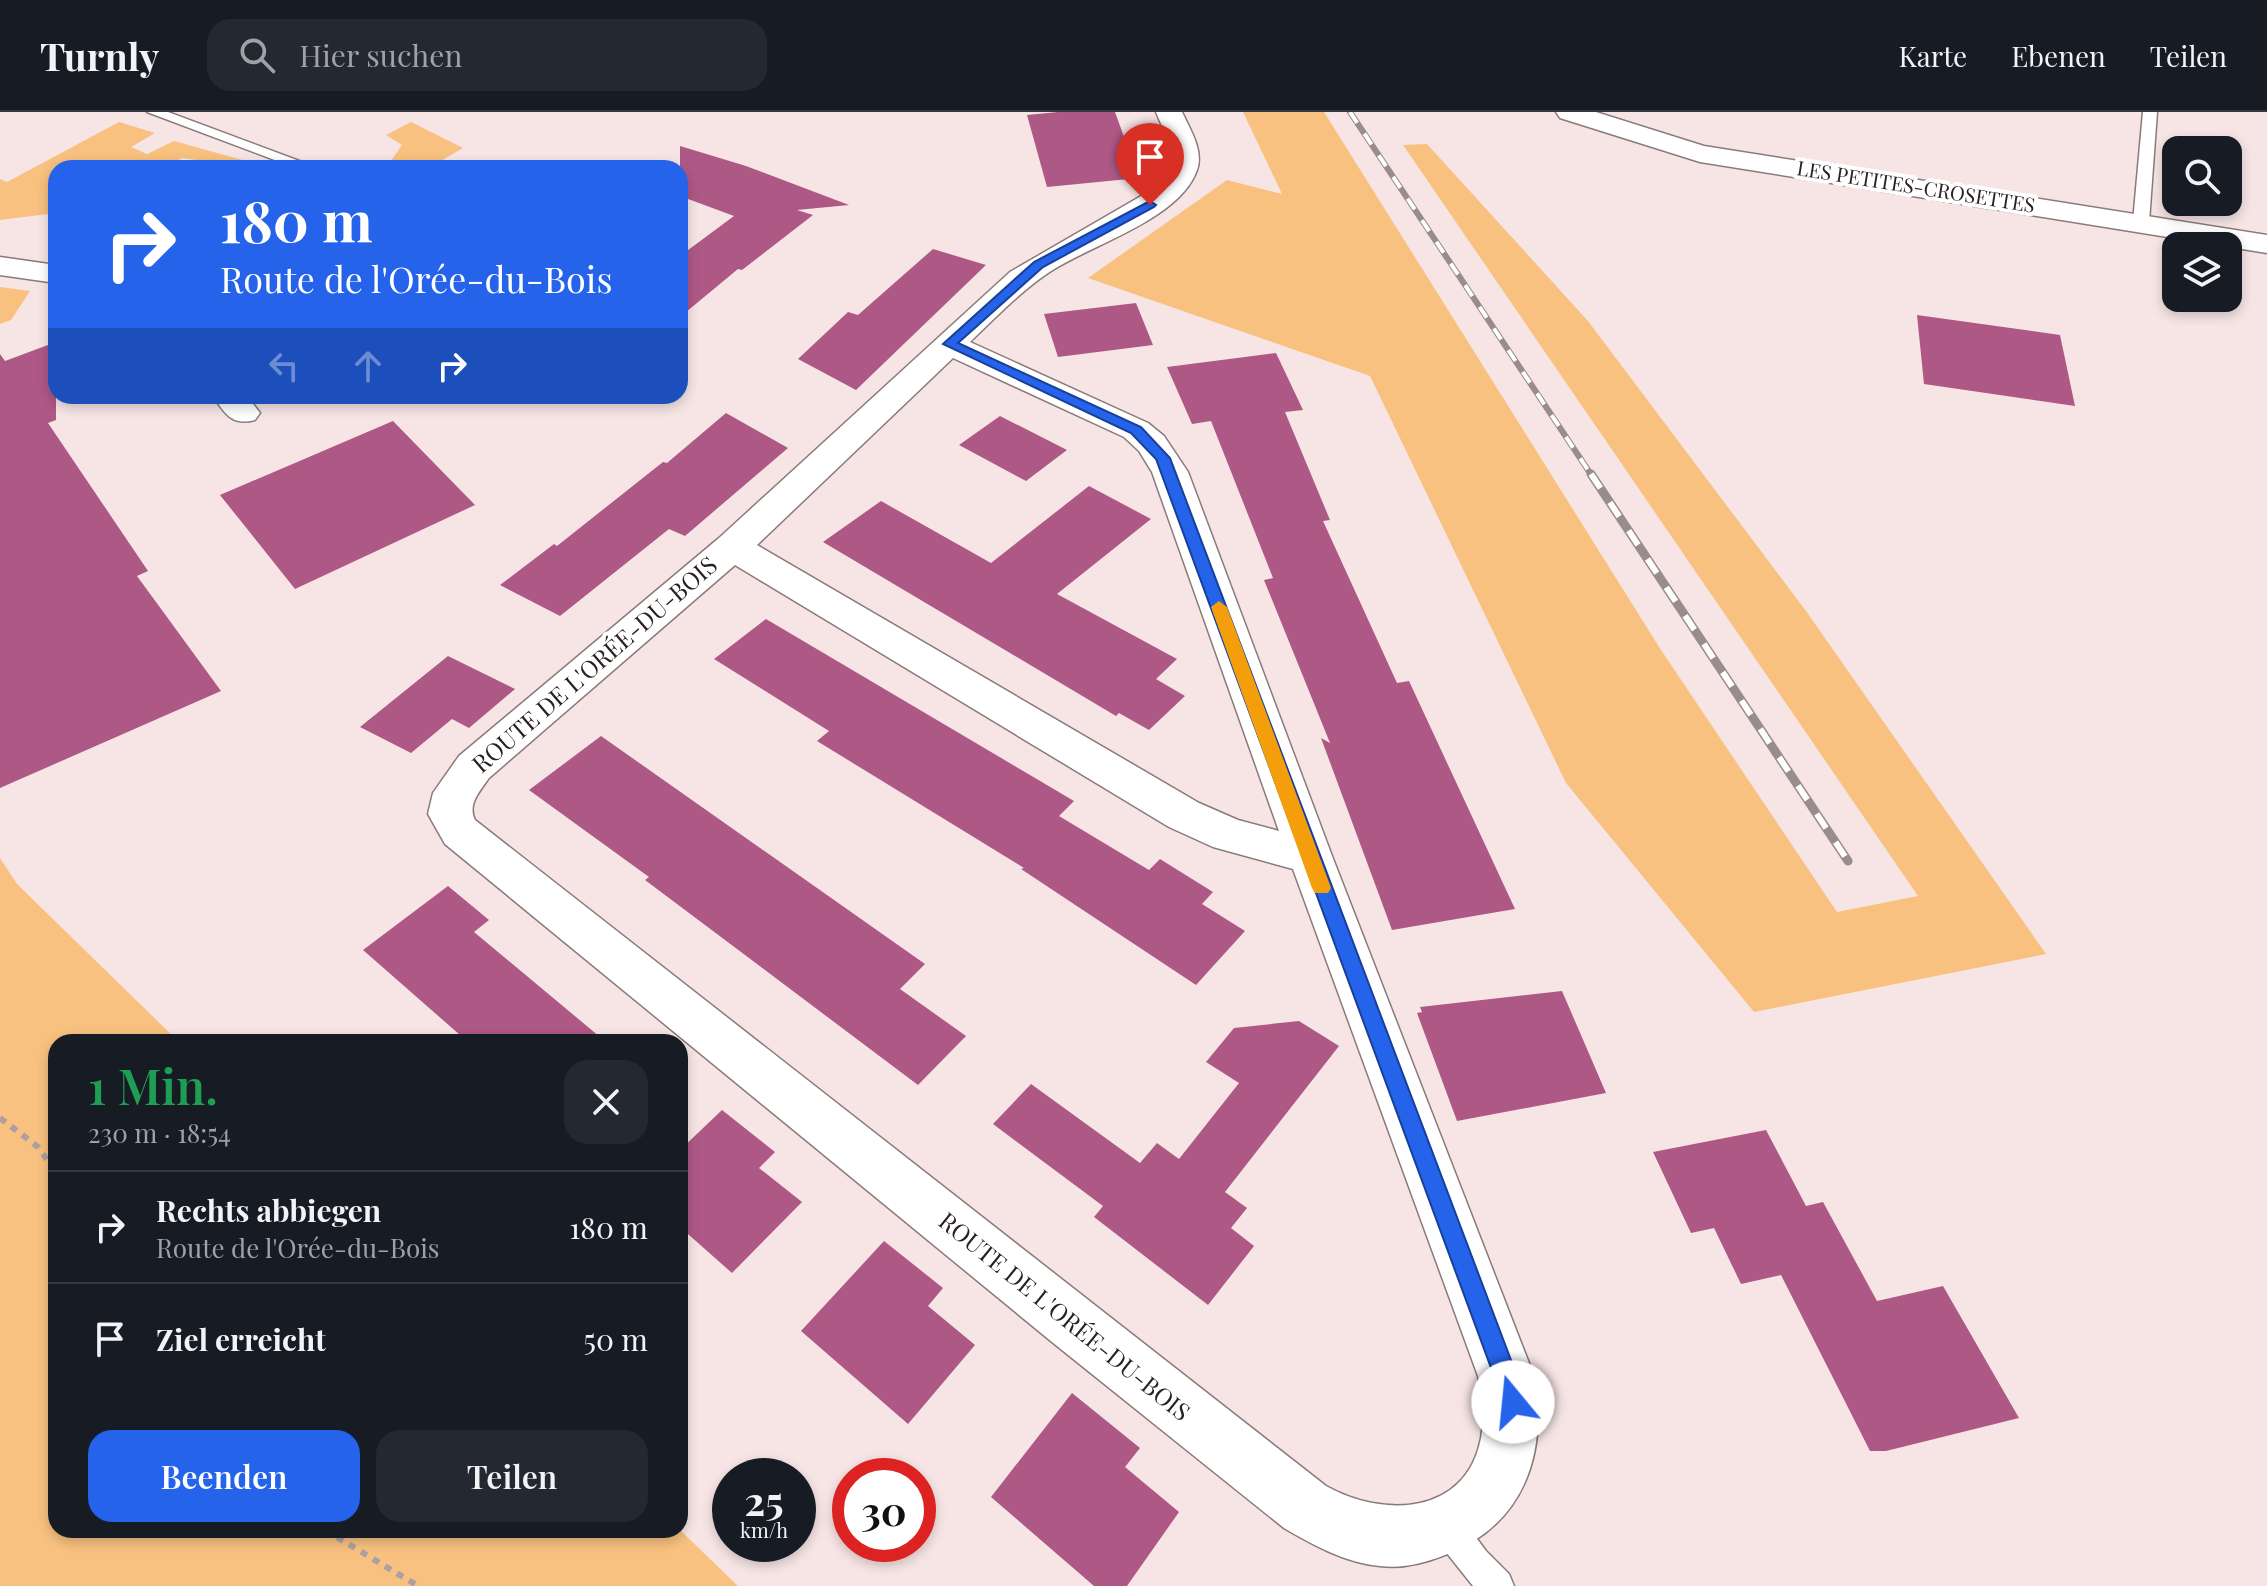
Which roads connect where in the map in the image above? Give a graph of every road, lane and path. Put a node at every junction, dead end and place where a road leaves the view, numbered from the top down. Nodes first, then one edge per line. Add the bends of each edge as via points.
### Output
1 (154, 112) edge
2 (1169, 112) edge
3 (1569, 112) edge
4 (2150, 112) edge
5 (288, 160) edge
6 (2141, 222) junction
7 (2267, 244) edge
8 (0, 266) edge
9 (48, 273) edge
10 (949, 344) junction
11 (732, 547) junction
12 (1310, 856) junction
13 (0, 1118) edge
14 (48, 1161) edge
15 (1446, 1525) junction
16 (338, 1538) edge
17 (418, 1586) edge
18 (1497, 1586) edge

1 - 5 lane
2 - 10 street, ROUTE DE L'ORÉE-DU-BOIS via 1186,160 1170,190 1039,265
3 - 6 street, LES PETITES-CROSETTES via 1700,154
4 - 6 lane
6 - 7 street, LES PETITES-CROSETTES
8 - 9 street
10 - 11 street, ROUTE DE L'ORÉE-DU-BOIS
10 - 12 street, ROUTE DE L'ORÉE-DU-BOIS via 1136,430 1163,458
11 - 12 street, ROUTE DE L'ORÉE-DU-BOIS via 1184,815 1228,835
11 - 15 street, ROUTE DE L'ORÉE-DU-BOIS via 474,767 454,793 452,822 1305,1507 1334,1524 1388,1537
12 - 15 street, ROUTE DE L'ORÉE-DU-BOIS via 1513,1402 1506,1460 1487,1493 1468,1513
13 - 14 path
15 - 18 lane
16 - 17 path

